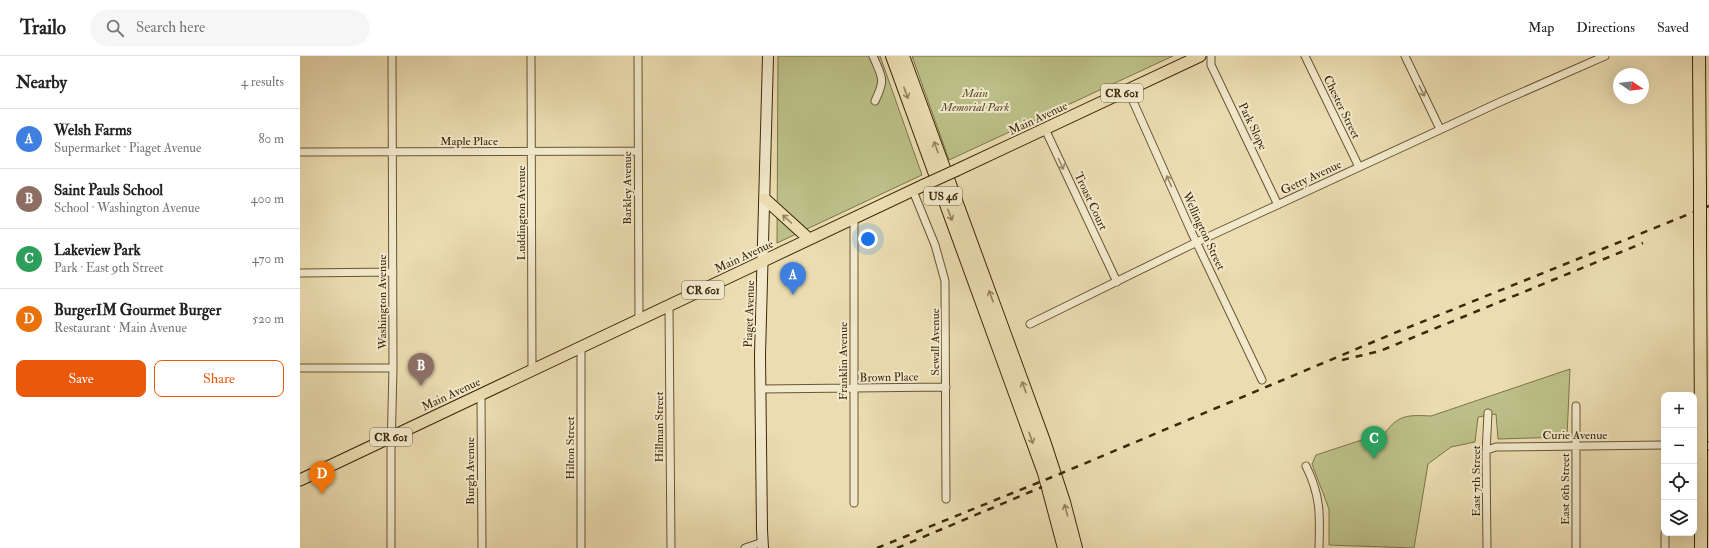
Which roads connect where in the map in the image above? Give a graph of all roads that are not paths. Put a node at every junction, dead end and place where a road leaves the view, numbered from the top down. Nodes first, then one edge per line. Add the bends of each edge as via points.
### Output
1 (392, 56) edge
2 (531, 56) edge
3 (638, 56) edge
4 (768, 56) edge
5 (873, 56) edge
6 (892, 56) edge
7 (903, 56) edge
8 (1200, 56) edge
9 (1211, 56) edge
10 (1305, 56) edge
11 (1405, 56) edge
12 (1604, 56) edge
13 (1699, 56) edge
14 (1128, 90) junction
15 (875, 101) dead end
16 (1045, 129) junction
17 (1440, 129) junction
18 (638, 151) junction
19 (300, 152) edge
20 (392, 152) junction
21 (532, 152) junction
22 (1359, 167) junction
23 (913, 191) junction
24 (765, 199) junction
25 (1278, 205) junction
26 (854, 218) junction
27 (809, 239) junction
28 (1197, 242) junction
29 (764, 261) junction
30 (393, 272) junction
31 (300, 273) edge
32 (1117, 282) junction
33 (669, 306) junction
34 (639, 320) junction
35 (1030, 324) dead end
36 (582, 347) junction
37 (300, 368) edge
38 (393, 368) junction
39 (532, 371) junction
40 (1262, 380) dead end
41 (946, 387) junction
42 (854, 388) junction
43 (760, 389) junction
44 (481, 395) junction
45 (1576, 406) dead end
46 (1488, 413) dead end
47 (391, 437) junction
48 (1697, 441) edge
49 (1661, 445) edge
50 (1576, 446) junction
51 (1709, 446) edge
52 (1487, 450) junction
53 (1306, 466) dead end
54 (300, 480) edge
55 (946, 499) dead end
56 (854, 503) dead end
57 (1664, 536) edge
58 (763, 545) edge
59 (391, 548) edge
60 (482, 548) edge
61 (581, 548) edge
62 (671, 548) edge
63 (746, 548) edge
64 (1064, 548) edge
65 (1076, 548) edge
66 (1319, 548) edge
67 (1487, 548) edge
68 (1576, 548) edge
69 (1665, 548) edge
70 (1701, 548) edge

1 - 20 street, Washington Avenue
2 - 21 street, Luddington Avenue
3 - 18 street, Barkley Avenue
4 - 24 street, Piaget Avenue
5 - 15 street via 882,78 882,86
6 -> 64 highway, US 46 via 1038,458
65 -> 7 highway, US 46 via 1044,441
8 - 14 main road, Main Avenue / CR 601
9 - 25 street, Park Slope via 1211,65
10 - 22 street, Chester Street
11 -> 17 street
12 - 17 street, Getty Avenue
13 - 48 highway, bridge
14 - 16 main road, Main Avenue / CR 601
28 -> 14 street, Wellington Street
16 - 23 main road, Main Avenue / CR 601, bridge
16 -> 32 street, Troast Court
17 - 22 street, Getty Avenue
18 - 21 street, Maple Place
18 - 34 street, Barkley Avenue
19 - 20 street, Maple Place
20 - 21 street, Maple Place
20 - 30 street, Washington Avenue
21 - 39 street, Luddington Avenue
22 - 25 street, Getty Avenue
23 - 26 main road, Main Avenue / CR 601
23 - 41 street, Sewall Avenue via 935,246 945,281
27 -> 24 main road
24 - 29 street, Piaget Avenue
25 - 28 street, Getty Avenue
26 - 27 main road, Main Avenue / CR 601
26 - 42 street, Franklin Avenue
27 - 29 main road, Main Avenue / CR 601
28 - 32 street, Getty Avenue
28 - 40 street, Wellington Street
29 - 33 main road, Main Avenue / CR 601
29 - 43 street, Piaget Avenue
30 - 31 street
30 - 38 street, Washington Avenue
32 - 35 street, Getty Avenue
33 - 34 main road, Main Avenue / CR 601
33 - 62 street, Hillman Street
34 - 36 main road, Main Avenue / CR 601
36 - 39 main road, Main Avenue / CR 601
36 - 61 street, Hilton Street
37 - 38 street
38 - 47 street, Washington Avenue
39 - 44 main road, Main Avenue / CR 601
41 - 42 street, Brown Place
41 - 55 street, Sewall Avenue
42 - 43 street, Brown Place
42 - 56 street, Franklin Avenue
43 - 58 street, Piaget Avenue
44 - 47 main road, Main Avenue / CR 601
44 - 60 street, Burgh Avenue
45 - 50 street, East 6th Street
46 - 52 street, East 7th Street
47 - 54 main road, Main Avenue / CR 601
47 - 59 street, Washington Avenue
48 - 51 street
48 - 70 highway, bridge via 1701,457
49 - 50 street, Curie Avenue
50 - 52 street, Curie Avenue via 1496,447
50 - 68 street, East 6th Street
52 - 67 street, East 7th Street
53 - 66 street via 1318,497
57 - 69 street
58 - 63 street

